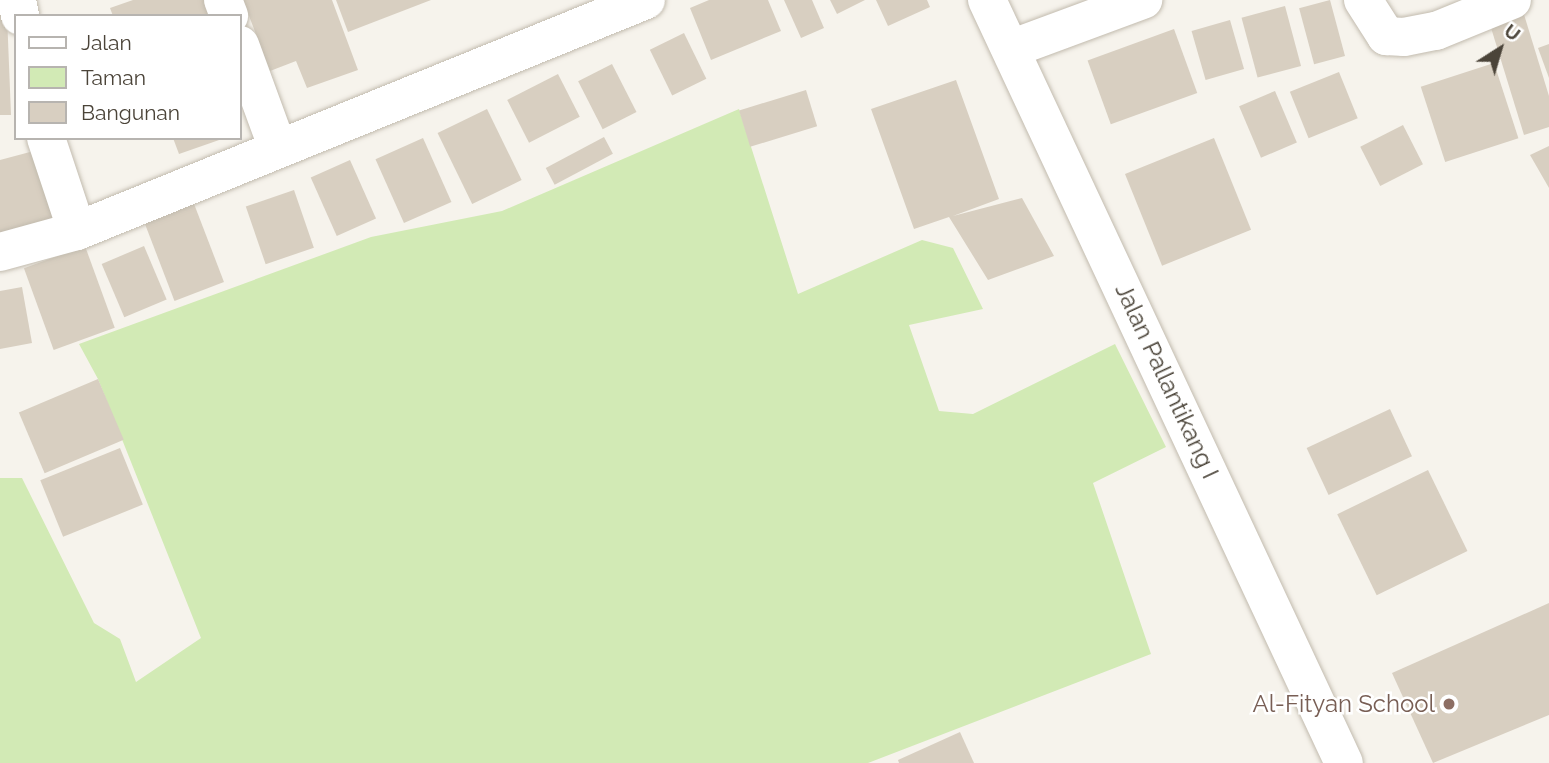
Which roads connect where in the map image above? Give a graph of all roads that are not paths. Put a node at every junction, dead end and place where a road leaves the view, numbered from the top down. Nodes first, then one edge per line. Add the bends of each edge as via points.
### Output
1 (646, 0) edge
2 (987, 0) edge
3 (1143, 0) edge
4 (1363, 0) edge
5 (1511, 0) edge
6 (1013, 48) junction
7 (242, 50) edge
8 (47, 140) edge
9 (277, 146) junction
10 (77, 231) junction
11 (0, 253) edge
12 (1345, 763) edge

1 - 9 street
2 - 6 street, Jalan Pallantikang I
3 - 6 street
4 - 5 street via 1386,36 1404,37
6 - 12 street, Jalan Pallantikang I
7 - 9 street
8 - 10 street
9 - 10 street
10 - 11 street

